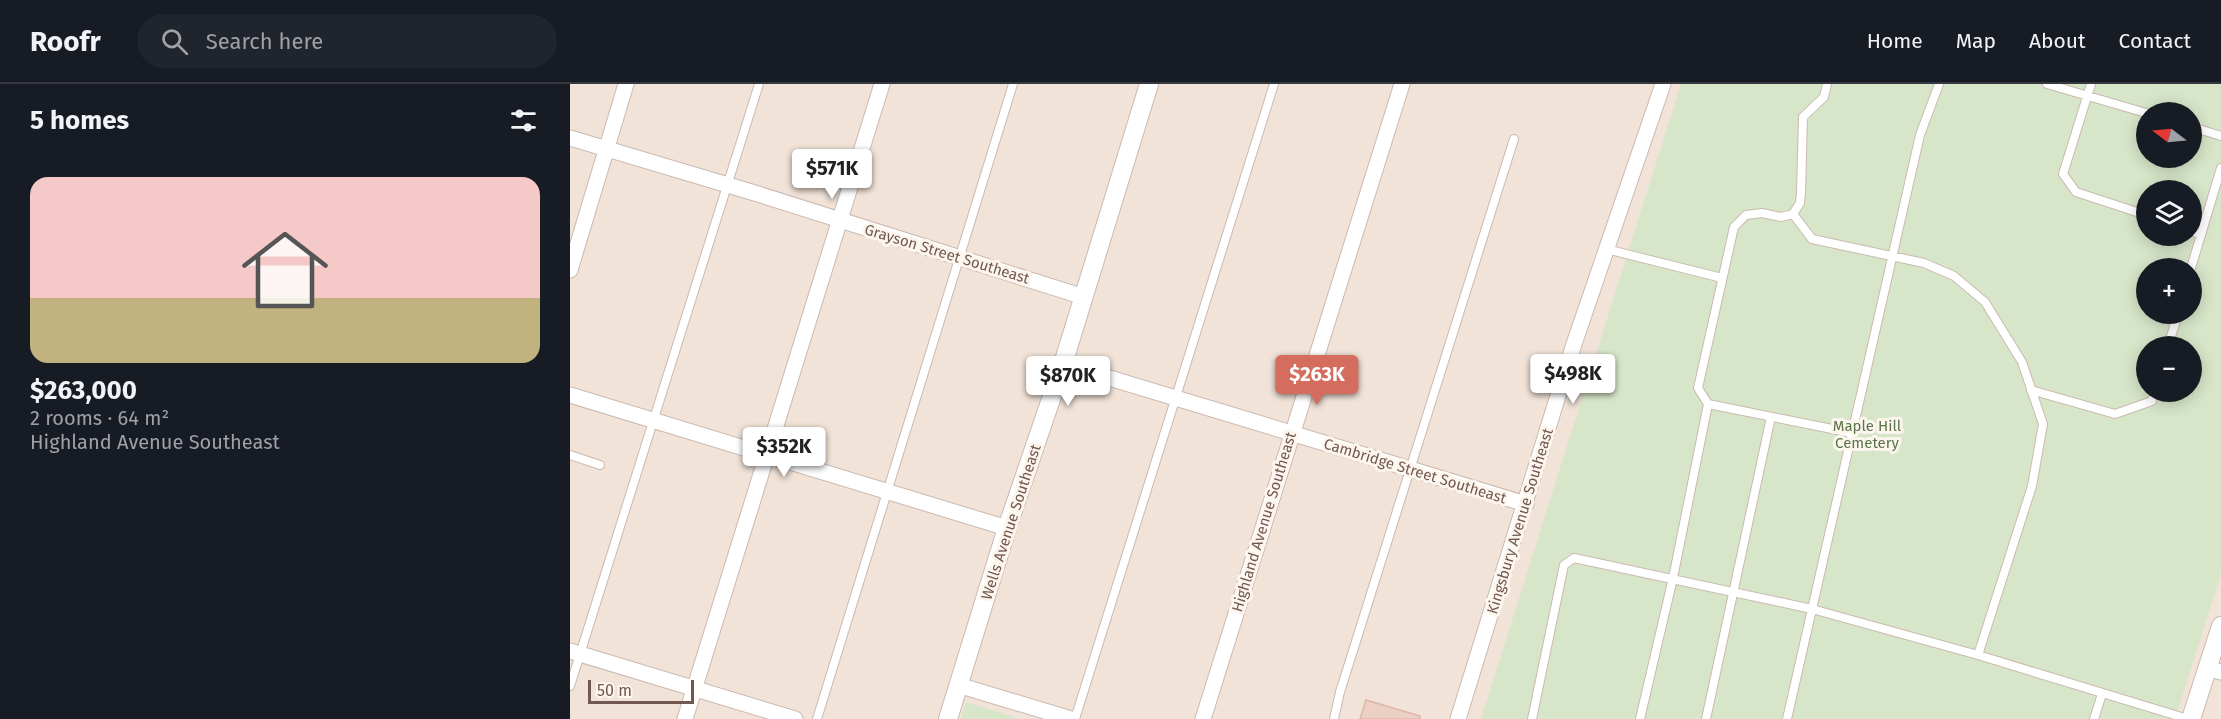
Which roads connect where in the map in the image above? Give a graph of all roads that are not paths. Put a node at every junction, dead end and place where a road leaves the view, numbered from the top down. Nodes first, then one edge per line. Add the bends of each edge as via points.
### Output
1 (626, 84) edge
2 (759, 84) edge
3 (882, 84) edge
4 (1013, 84) edge
5 (1149, 84) edge
6 (1274, 84) edge
7 (1402, 84) edge
8 (1663, 84) edge
9 (1827, 84) edge
10 (1939, 84) edge
11 (2047, 84) edge
12 (2091, 84) edge
13 (2088, 96) junction
14 (2136, 110) edge
15 (2202, 130) edge
16 (2221, 136) edge
17 (570, 138) edge
18 (1514, 139) dead end
19 (606, 149) junction
20 (2221, 168) edge
21 (727, 186) junction
22 (2136, 212) edge
23 (1793, 214) junction
24 (840, 220) junction
25 (2202, 232) edge
26 (1606, 249) junction
27 (1892, 256) junction
28 (959, 258) junction
29 (570, 270) edge
30 (1722, 278) junction
31 (1084, 297) junction
32 (1063, 364) junction
33 (2031, 390) junction
34 (570, 395) edge
35 (1175, 398) junction
36 (2149, 402) edge
37 (1708, 404) junction
38 (1771, 417) junction
39 (653, 421) junction
40 (1292, 433) junction
41 (1852, 433) junction
42 (570, 455) edge
43 (767, 455) junction
44 (600, 465) dead end
45 (1410, 469) junction
46 (887, 491) junction
47 (1526, 504) junction
48 (1007, 528) junction
49 (1673, 578) junction
50 (1735, 592) junction
51 (1812, 609) junction
52 (2221, 626) edge
53 (575, 652) edge
54 (1978, 655) junction
55 (2214, 670) edge
56 (958, 685) junction
57 (570, 686) edge
58 (695, 689) junction
59 (2102, 694) junction
60 (685, 719) edge
61 (795, 719) edge
62 (817, 719) edge
63 (948, 719) edge
64 (1073, 719) edge
65 (1203, 719) edge
66 (1334, 719) edge
67 (1458, 719) edge
68 (1532, 719) edge
69 (1640, 719) edge
70 (1706, 719) edge
71 (1787, 719) edge
72 (2094, 719) edge
73 (2189, 719) edge

1 - 19 street
2 - 21 lane
3 - 24 street
4 - 28 lane
5 - 31 street, Wells Avenue Southeast
6 - 35 lane
7 - 40 street, Highland Avenue Southeast
8 - 26 street, Kingsbury Avenue Southeast
9 - 23 lane via 1824,97 1803,117 1800,203
10 - 27 lane via 1920,135
11 - 13 lane
12 - 13 lane
13 - 14 lane
13 - 22 lane via 2063,174 2076,192
15 - 16 lane
17 - 19 street, Grayson Street Southeast
18 - 45 lane
19 - 21 street, Grayson Street Southeast
19 - 29 street
20 - 25 lane
21 - 24 street, Grayson Street Southeast
21 - 39 lane
23 - 27 lane via 1812,239
23 - 30 lane via 1746,215 1734,227
24 - 28 street, Grayson Street Southeast
24 - 43 street
26 - 30 lane
26 - 47 street, Kingsbury Avenue Southeast
27 - 33 lane via 1924,263 1954,276 1985,302 2022,362
27 - 41 lane
28 - 31 street, Grayson Street Southeast
28 - 46 lane
30 - 37 lane via 1698,388
31 - 32 street, Wells Avenue Southeast
32 - 35 street, Cambridge Street Southeast
32 - 48 street, Wells Avenue Southeast
33 - 36 lane via 2115,414
33 - 54 lane via 2043,424 2032,486
34 - 39 street
35 - 40 street, Cambridge Street Southeast
35 - 64 lane
37 - 38 lane
37 - 49 lane
38 - 41 lane
38 - 50 lane
39 - 43 street
39 - 53 lane
40 - 45 street, Cambridge Street Southeast
40 - 65 street, Highland Avenue Southeast
41 - 51 lane
42 - 44 lane
43 - 46 street
43 - 58 street
45 - 47 street, Cambridge Street Southeast
45 - 66 lane
46 - 48 street
46 - 62 lane
47 - 67 street, Kingsbury Avenue Southeast
48 - 56 street, Wells Avenue Southeast
49 - 50 lane
49 - 68 lane via 1574,558 1564,565
49 - 69 lane
50 - 51 lane
50 - 70 lane
51 - 54 lane
51 - 71 lane
52 - 55 street
53 - 57 lane
53 - 58 street
54 - 59 lane
55 - 73 street
56 - 63 street, Wells Avenue Southeast
56 - 64 street
58 - 60 street
58 - 61 street
59 - 72 lane
59 - 73 lane

